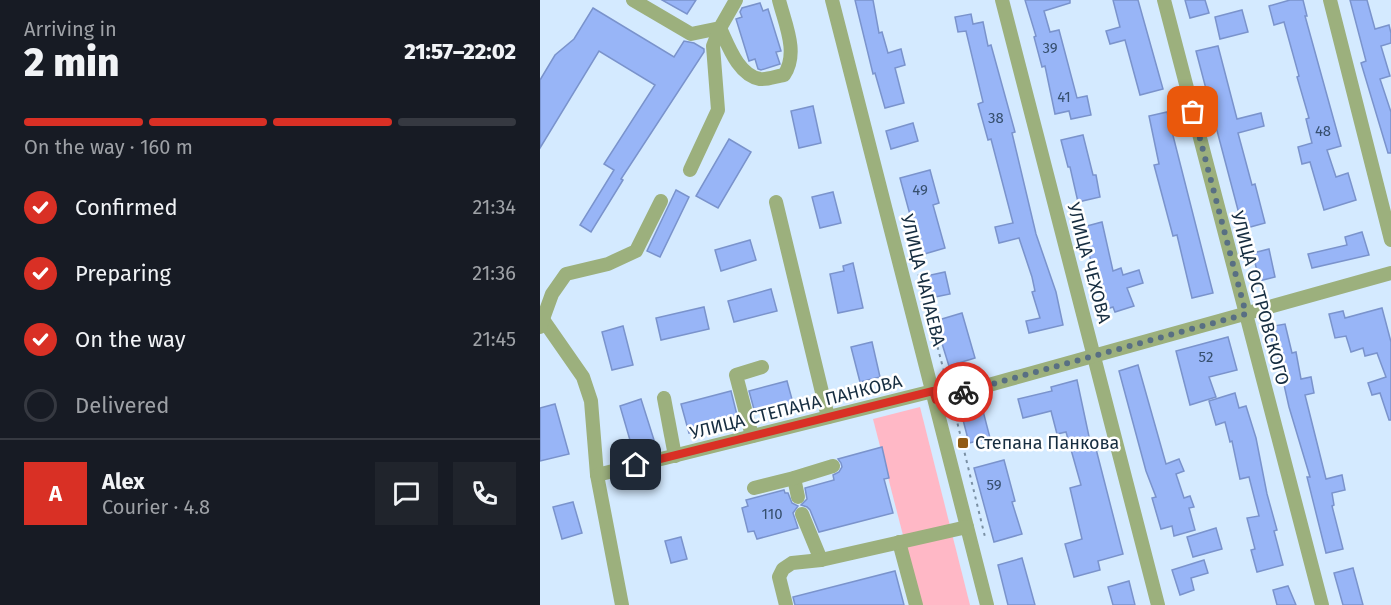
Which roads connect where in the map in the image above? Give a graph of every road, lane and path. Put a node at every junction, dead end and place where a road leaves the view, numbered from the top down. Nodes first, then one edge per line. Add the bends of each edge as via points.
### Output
1 (633, 0) edge
2 (736, 0) edge
3 (779, 0) edge
4 (832, 0) edge
5 (1002, 0) edge
6 (1164, 0) edge
7 (1330, 0) edge
8 (720, 28) junction
9 (690, 170) dead end
10 (662, 201) dead end
11 (776, 202) dead end
12 (1391, 240) edge
13 (1391, 273) edge
14 (1246, 314) junction
15 (542, 324) edge
16 (1094, 355) junction
17 (762, 368) dead end
18 (934, 395) junction
19 (664, 398) dead end
20 (828, 417) junction
21 (752, 436) junction
22 (675, 456) junction
23 (833, 465) dead end
24 (597, 475) junction
25 (794, 478) junction
26 (754, 488) dead end
27 (798, 497) dead end
28 (802, 514) dead end
29 (967, 527) junction
30 (899, 542) junction
31 (821, 560) junction
32 (622, 605) edge
33 (786, 605) edge
34 (916, 605) edge
35 (987, 605) edge
36 (1158, 605) edge
37 (1322, 605) edge

1 - 8 street via 691,34
2 - 8 street
3 - 8 street via 792,52 784,75 760,79 747,73
4 - 18 street, УЛИЦА ЧАПАЕВА
5 - 16 street, УЛИЦА ЧЕХОВА
6 - 14 street, УЛИЦА ОСТРОВСКОГО
7 - 12 street
8 - 9 street via 712,46 718,110
10 - 15 street via 636,251 608,264 566,274 552,294
11 - 20 street
13 - 14 street, УЛИЦА СТЕПАНА ПАНКОВА
14 - 16 street, УЛИЦА СТЕПАНА ПАНКОВА
14 - 37 street, УЛИЦА ОСТРОВСКОГО
15 - 24 street via 583,377 591,401
16 - 18 street, УЛИЦА СТЕПАНА ПАНКОВА
16 - 36 street, УЛИЦА ЧЕХОВА
17 - 21 street via 736,375
18 - 20 street, УЛИЦА СТЕПАНА ПАНКОВА
18 - 29 street, УЛИЦА ЧАПАЕВА
19 - 22 street
20 - 21 street, УЛИЦА СТЕПАНА ПАНКОВА
21 - 22 street, УЛИЦА СТЕПАНА ПАНКОВА
22 - 24 street, УЛИЦА СТЕПАНА ПАНКОВА
23 - 25 street
24 - 32 street
25 - 26 street
25 - 27 street
28 - 31 street
29 - 30 street
29 - 35 street, УЛИЦА ЧАПАЕВА
30 - 31 street
30 - 34 street
31 - 33 street via 792,563 783,568 779,577

